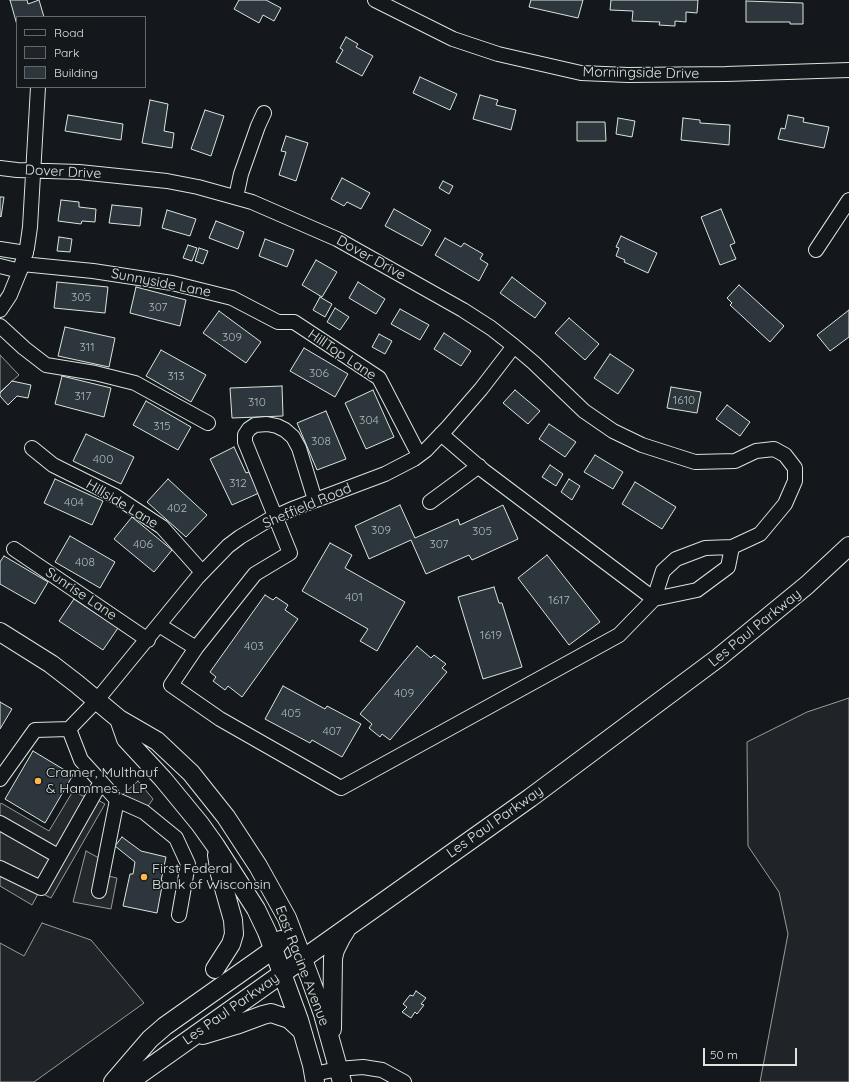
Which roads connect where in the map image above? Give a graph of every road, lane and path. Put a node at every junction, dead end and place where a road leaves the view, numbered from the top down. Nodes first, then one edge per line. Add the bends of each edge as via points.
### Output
1 (375, 0) edge
2 (849, 70) edge
3 (38, 88) edge
4 (264, 113) dead end
5 (0, 168) edge
6 (33, 170) junction
7 (236, 197) junction
8 (849, 200) edge
9 (0, 249) edge
10 (816, 250) dead end
11 (22, 263) junction
12 (0, 266) edge
13 (0, 310) edge
14 (294, 322) joint
15 (0, 326) edge
16 (514, 346) junction
17 (208, 422) dead end
18 (441, 434) junction
19 (32, 448) dead end
20 (419, 455) junction
21 (479, 466) junction
22 (315, 500) junction
23 (430, 502) dead end
24 (276, 516) junction
25 (849, 546) edge
26 (732, 547) junction
27 (14, 549) dead end
28 (202, 572) junction
29 (654, 600) junction
30 (159, 625) junction
31 (1, 634) edge
32 (148, 640) junction
33 (196, 648) junction
34 (97, 700) junction
35 (119, 719) junction
36 (69, 729) junction
37 (0, 779) edge
38 (100, 782) junction
39 (117, 800) junction
40 (0, 823) edge
41 (215, 845) junction
42 (58, 856) junction
43 (0, 868) edge
44 (99, 891) dead end
45 (179, 915) dead end
46 (287, 918) junction
47 (351, 925) junction
48 (295, 939) junction
49 (274, 949) junction
50 (302, 959) junction
51 (215, 969) dead end
52 (282, 973) junction
53 (302, 1032) junction
54 (187, 1040) junction
55 (332, 1046) junction
56 (340, 1075) edge
57 (315, 1078) edge
58 (112, 1082) edge
59 (129, 1082) edge
60 (404, 1082) edge

1 - 2 street, Morningside Drive via 453,39 498,54 581,73 628,76
3 - 6 street
4 - 7 street via 241,174
5 - 6 street, Dover Drive
6 - 7 street, Dover Drive via 167,181
6 - 11 street via 30,227
7 - 16 street, Dover Drive via 337,239 463,310
8 - 10 street
9 - 11 street
11 - 12 street
11 - 13 street via 10,295
11 - 14 street, Sunnyside Lane via 172,283 232,298 278,322
14 - 20 street, HillTop Lane via 379,378
15 - 17 street via 46,365 135,383
16 - 18 street, Sheffield Road via 481,389
16 - 26 street, Dover Drive via 584,411 613,431 642,445 695,462 735,461 756,451 774,449 785,455 795,468 795,481 786,504 760,534
18 - 20 street, Sheffield Road
18 - 21 street
19 - 28 street, Hillside Lane via 53,464 115,496 162,526
20 - 22 street, Sheffield Road via 385,474
21 - 23 street
21 - 29 street
22 - 24 street, Sheffield Road
22 - 24 street via 294,437 277,426 255,425 245,435 245,442
24 - 28 street, Sheffield Road via 228,546
24 - 33 street via 290,553 255,574
25 - 47 main road, Les Paul Parkway via 807,585 718,658 530,798
26 - 29 street via 728,567 697,590
26 - 29 street via 705,548 676,559 663,571
27 - 32 street, Sunrise Lane
28 - 30 street, Sheffield Road
29 - 33 street via 619,635 341,788 220,719 171,685
30 - 32 street, Sheffield Road
30 - 33 street
31 - 34 main road, East Racine Avenue via 52,664
32 - 34 street, Sheffield Road
34 - 35 main road, East Racine Avenue
34 - 36 street, Sheffield Road
35 - 41 main road, East Racine Avenue via 126,739 163,779
35 - 46 main road, East Racine Avenue via 157,741 191,773 226,817 258,866
36 - 37 street via 35,730
36 - 38 street via 81,760
38 - 39 street
38 - 42 street
39 - 44 street
39 - 45 street via 144,812 176,838 188,864
40 - 42 street
41 - 49 main road, East Racine Avenue via 256,909
41 - 51 main road via 234,934 231,944
42 - 43 street via 41,888
46 - 48 main road, East Racine Avenue
46 - 49 main road via 282,938
47 - 50 main road, Les Paul Parkway
47 - 55 main road via 341,938 333,958
48 - 50 main road, East Racine Avenue
48 - 52 main road via 284,953
49 - 52 main road, East Racine Avenue
49 - 58 main road via 165,1026
50 - 52 main road, Les Paul Parkway
50 - 55 main road, East Racine Avenue
52 - 53 main road, East Racine Avenue
52 - 54 main road, Les Paul Parkway
53 - 54 main road via 289,1019 271,1013
53 - 57 main road, East Racine Avenue
54 - 59 main road, Les Paul Parkway
55 - 56 main road, East Racine Avenue
56 - 57 street
56 - 60 street via 363,1067 382,1070

